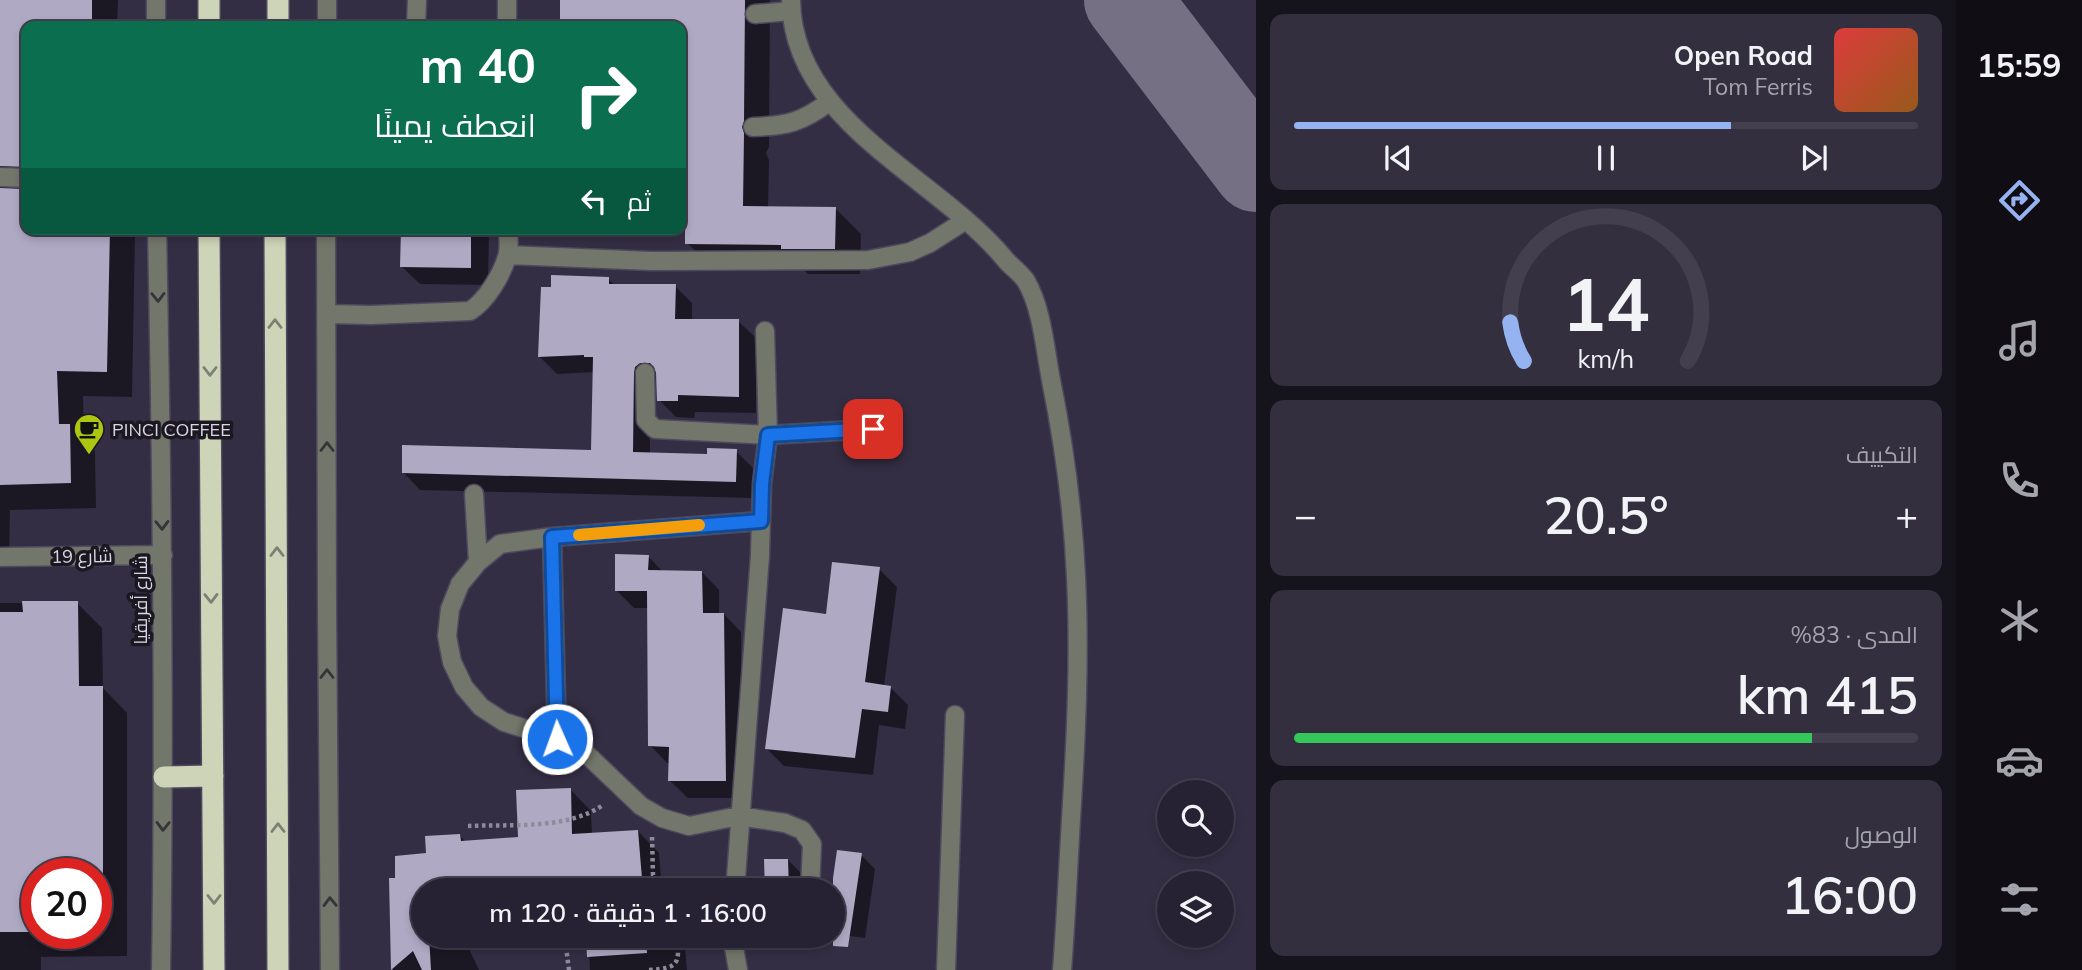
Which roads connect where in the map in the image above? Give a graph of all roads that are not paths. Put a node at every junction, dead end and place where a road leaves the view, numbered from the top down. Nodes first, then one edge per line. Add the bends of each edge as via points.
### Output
1 (156, 0) edge
2 (209, 0) edge
3 (278, 0) edge
4 (327, 0) edge
5 (417, 0) edge
6 (507, 0) edge
7 (791, 6) edge
8 (755, 14) dead end
9 (156, 21) edge
10 (209, 21) edge
11 (278, 21) edge
12 (327, 21) edge
13 (416, 21) edge
14 (507, 21) edge
15 (829, 102) junction
16 (753, 127) dead end
17 (0, 177) edge
18 (21, 178) edge
19 (966, 220) junction
20 (157, 235) edge
21 (209, 235) edge
22 (275, 235) edge
23 (327, 235) edge
24 (508, 235) edge
25 (508, 255) junction
26 (328, 314) junction
27 (765, 331) dead end
28 (645, 373) dead end
29 (873, 429) dead end
30 (768, 435) junction
31 (474, 494) dead end
32 (761, 521) junction
33 (552, 537) junction
34 (163, 555) junction
35 (0, 556) edge
36 (478, 562) junction
37 (955, 715) dead end
38 (557, 739) junction
39 (213, 776) junction
40 (164, 777) junction
41 (739, 816) junction
42 (736, 878) edge
43 (811, 878) edge
44 (734, 948) edge
45 (161, 970) edge
46 (214, 970) edge
47 (278, 970) edge
48 (330, 970) edge
49 (738, 970) edge
50 (946, 970) edge
51 (1062, 970) edge

1 - 9 street
2 - 10 highway
3 - 11 highway
4 - 12 street
5 - 13 street
6 - 14 street
7 - 8 street
7 - 15 street via 808,67
15 - 16 street via 808,118
15 - 19 street
17 - 18 street
19 - 25 street via 910,252 868,260 651,261
19 - 51 street via 1025,279 1036,302 1070,503 1076,576 1076,741
20 -> 34 street, شارع أفريقيا
21 -> 39 highway
47 -> 22 highway
23 - 26 street
24 - 25 street
25 - 26 street via 493,286 470,310
48 -> 26 street
27 - 30 street
28 - 30 street via 646,420 655,429
29 - 30 street
30 - 32 street
31 - 36 street
32 - 33 street
32 - 41 street
33 - 36 street via 500,544
33 - 38 street
34 - 35 street, شارع 19
34 - 40 street, شارع أفريقيا
36 - 38 street via 460,583 450,609 447,636 452,662 481,707 504,722
37 - 50 street
38 - 41 street via 577,745 641,806 662,818 689,826
39 - 40 highway
39 -> 46 highway
40 -> 45 street, شارع أفريقيا
41 - 42 street
41 - 43 street via 802,830 812,844
44 - 49 street

